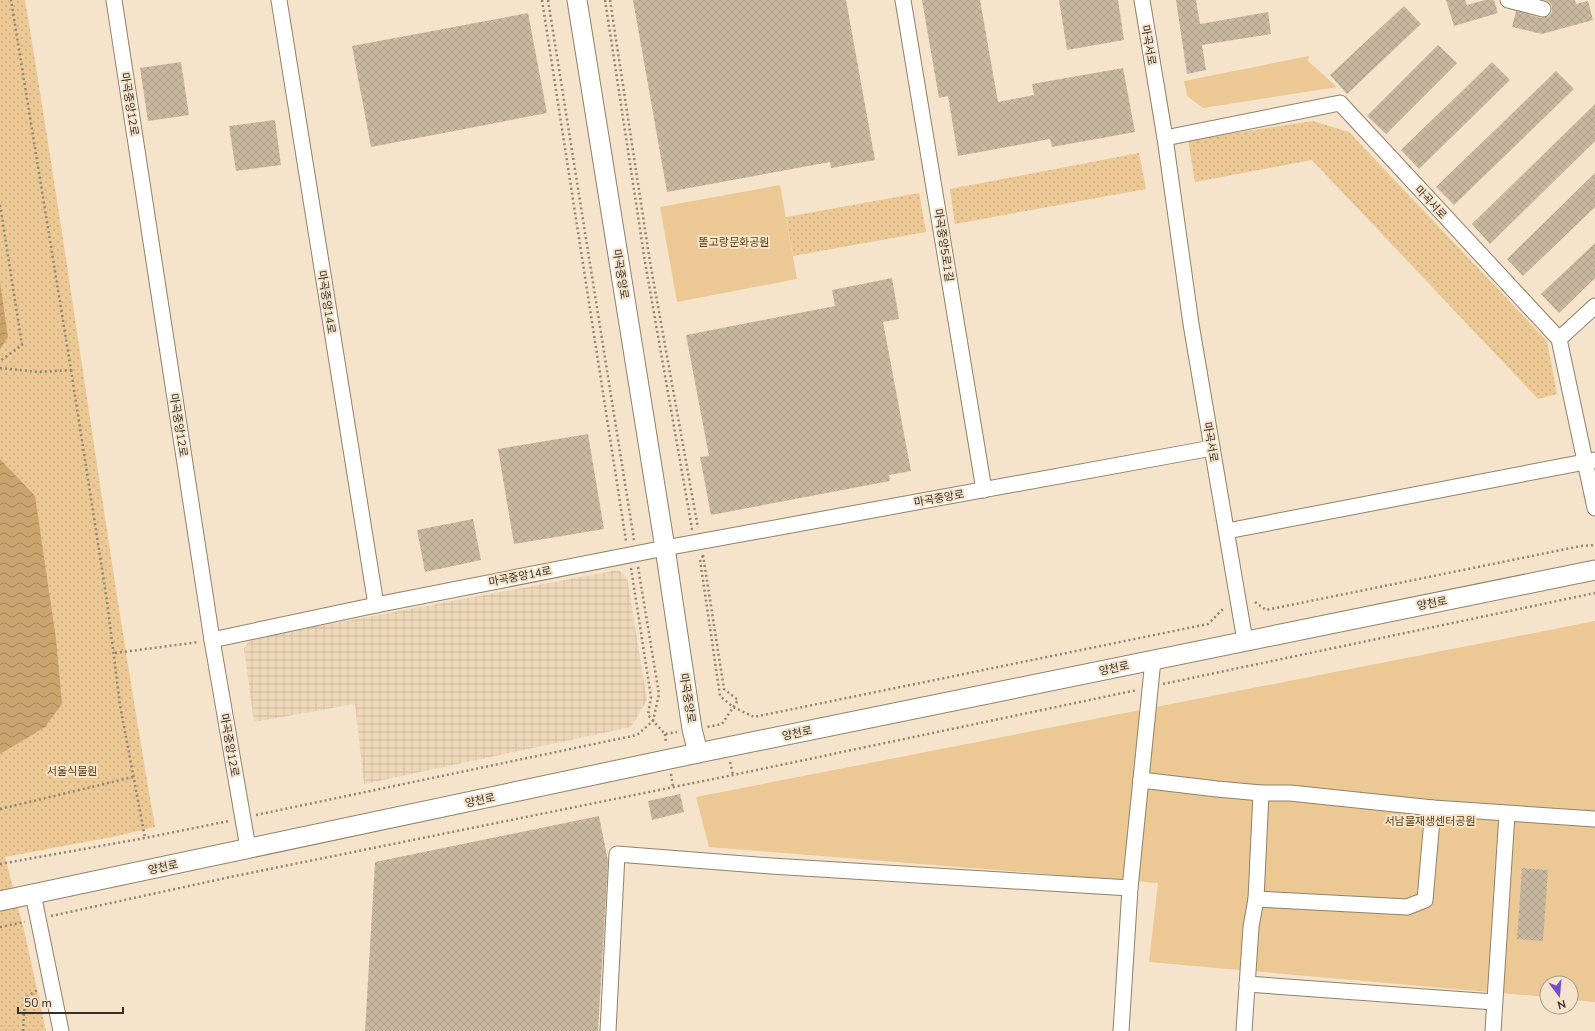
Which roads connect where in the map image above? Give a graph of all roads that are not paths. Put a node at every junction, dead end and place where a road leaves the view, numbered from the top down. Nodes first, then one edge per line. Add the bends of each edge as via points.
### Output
1 (114, 0) edge
2 (279, 0) edge
3 (577, 0) edge
4 (903, 0) edge
5 (1142, 0) edge
6 (1508, 0) edge
7 (1543, 9) dead end
8 (1165, 138) junction
9 (1595, 306) edge
10 (1559, 340) junction
11 (1212, 448) junction
12 (1590, 461) edge
13 (984, 490) junction
14 (1595, 508) edge
15 (1226, 531) junction
16 (665, 548) junction
17 (1595, 570) edge
18 (376, 605) junction
19 (212, 640) junction
20 (1245, 641) junction
21 (1153, 660) junction
22 (698, 754) junction
23 (1141, 780) junction
24 (1261, 793) junction
25 (1433, 808) junction
26 (1507, 814) junction
27 (1595, 819) edge
28 (248, 848) junction
29 (1130, 888) junction
30 (33, 894) junction
31 (1256, 899) junction
32 (0, 901) edge
33 (1247, 984) junction
34 (1494, 1002) junction
35 (61, 1031) edge
36 (608, 1031) edge
37 (1120, 1031) edge
38 (1244, 1031) edge
39 (1493, 1031) edge

1 - 19 street, 마곡중앙12로
2 - 18 street, 마곡중앙14로
3 - 16 main road, 마곡중앙로
4 - 13 street, 마곡중앙5로1길
5 - 8 street, 마곡서로
6 - 7 street
8 - 10 street, 마곡서로 via 1340,102
8 - 11 street, 마곡서로
9 - 10 street
10 - 12 street
11 - 13 street, 마곡중앙로
11 - 15 street, 마곡서로
12 - 14 street
12 - 15 street
13 - 16 street, 마곡중앙로
15 - 20 street, 마곡서로
16 - 18 street, 마곡중앙14로
16 - 22 main road, 마곡중앙로
17 - 20 main road, 양천로
18 - 19 street, 마곡중앙14로
19 - 28 street, 마곡중앙12로
20 - 21 main road, 양천로
21 - 22 main road, 양천로
21 - 23 street
22 - 28 main road, 양천로
23 - 24 street
23 - 29 street
24 - 25 street via 1290,793
24 - 31 street
25 - 26 street
25 - 31 street via 1425,900 1407,907
26 - 27 street
26 - 34 street
28 - 30 main road, 양천로
29 - 36 street via 617,854
29 - 37 street
30 - 32 main road, 양천로
30 - 35 street
31 - 33 street via 1251,927
33 - 34 street
33 - 38 street
34 - 39 street

